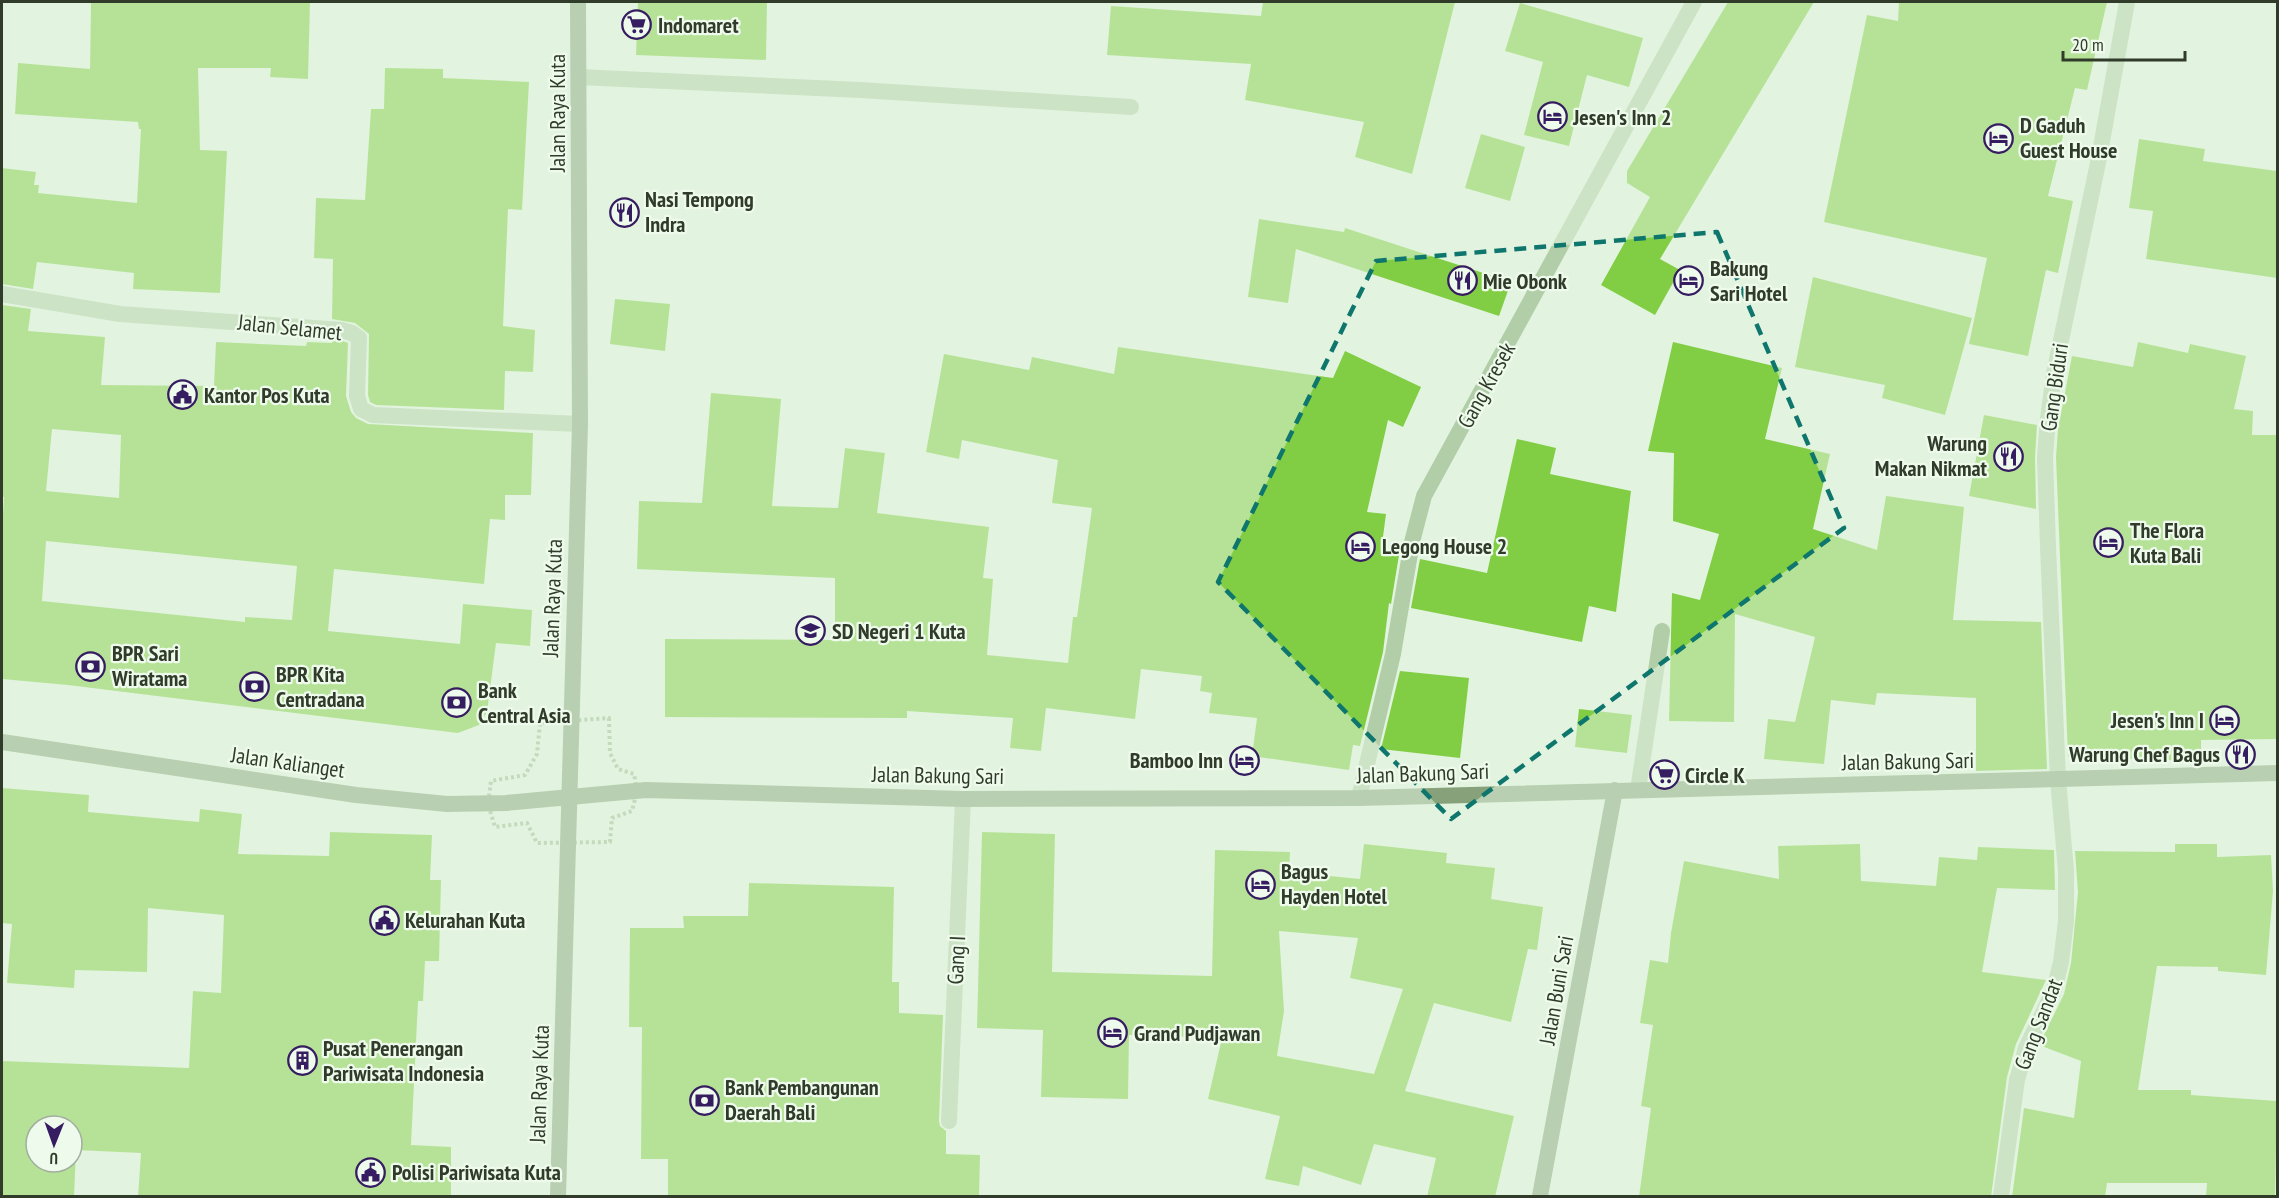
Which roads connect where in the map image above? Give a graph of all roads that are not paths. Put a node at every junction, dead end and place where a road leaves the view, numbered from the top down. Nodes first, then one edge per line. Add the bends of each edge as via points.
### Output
1 (578, 2) edge
2 (1694, 2) edge
3 (2127, 2) edge
4 (579, 77) junction
5 (1131, 107) dead end
6 (2, 294) edge
7 (580, 424) junction
8 (1662, 631) dead end
9 (2, 742) edge
10 (2277, 773) edge
11 (2058, 779) junction
12 (1615, 790) junction
13 (1638, 790) junction
14 (569, 798) junction
15 (1359, 798) junction
16 (963, 799) junction
17 (949, 1121) dead end
18 (558, 1197) edge
19 (1540, 1197) edge
20 (2001, 1197) edge

1 - 4 main road, Jalan Raya Kuta
2 - 15 street, Gang Kresek via 1424,496
3 - 11 street, Gang Biduri via 2048,418 2048,548
4 - 5 street
4 - 7 main road, Jalan Raya Kuta
6 - 7 street, Jalan Selamet via 120,314 342,330 359,338 357,396 361,409 373,416
7 - 14 main road, Jalan Raya Kuta
8 - 13 street
9 - 14 main road, Jalan Kalianget via 356,795 447,804
10 - 11 main road, Jalan Bakung Sari
11 - 13 main road, Jalan Bakung Sari
11 - 20 street, Gang Sandat via 2066,871 2061,962 2054,990 2026,1048 2017,1080
12 - 13 main road, Jalan Bakung Sari
12 - 15 main road, Jalan Bakung Sari
12 - 19 main road, Jalan Buni Sari
14 - 16 main road, Jalan Bakung Sari via 646,790
14 - 18 main road, Jalan Raya Kuta
15 - 16 main road, Jalan Bakung Sari
16 - 17 street, Gang I

